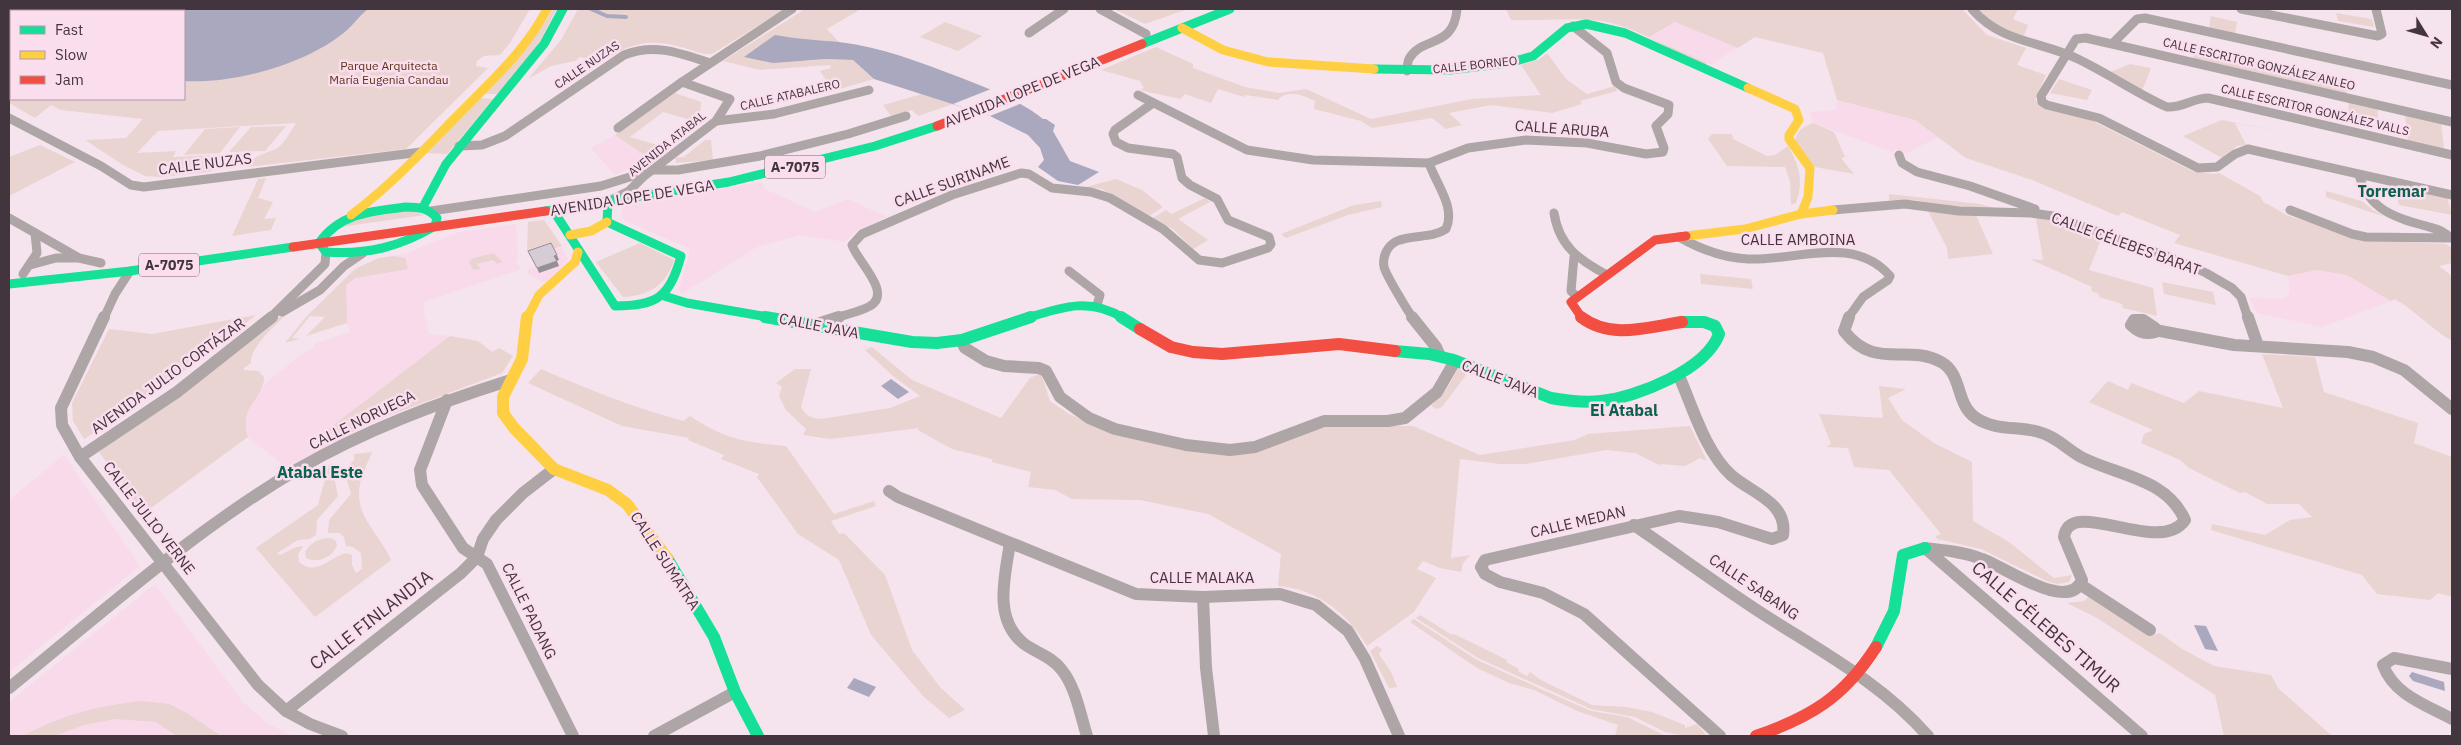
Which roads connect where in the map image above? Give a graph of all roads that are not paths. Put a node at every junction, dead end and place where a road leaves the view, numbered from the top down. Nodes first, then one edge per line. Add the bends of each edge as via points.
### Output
1 (547, 9) edge
2 (563, 9) edge
3 (792, 9) edge
4 (1064, 9) edge
5 (1100, 9) edge
6 (1209, 9) edge
7 (1230, 9) edge
8 (1458, 9) edge
9 (1972, 9) edge
10 (2149, 9) edge
11 (2242, 9) edge
12 (2295, 9) edge
13 (2376, 9) edge
14 (2145, 18) junction
15 (2297, 20) junction
16 (1573, 26) junction
17 (1182, 28) junction
18 (1029, 32) dead end
19 (1146, 34) junction
20 (2114, 44) junction
21 (2067, 54) junction
22 (710, 63) junction
23 (1407, 71) junction
24 (682, 82) junction
25 (2452, 86) edge
26 (869, 90) dead end
27 (1138, 95) dead end
28 (1005, 96) junction
29 (1153, 102) junction
30 (906, 116) dead end
31 (9, 118) edge
32 (716, 120) junction
33 (2452, 122) edge
34 (618, 128) dead end
35 (459, 146) junction
36 (421, 152) junction
37 (2452, 154) edge
38 (1899, 155) dead end
39 (1429, 163) junction
40 (652, 170) junction
41 (2359, 175) junction
42 (629, 191) junction
43 (606, 194) junction
44 (2452, 195) edge
45 (1808, 198) junction
46 (553, 210) junction
47 (1833, 210) junction
48 (2290, 210) dead end
49 (1554, 213) dead end
50 (1802, 214) junction
51 (351, 215) junction
52 (432, 216) junction
53 (2054, 216) junction
54 (9, 218) edge
55 (607, 222) junction
56 (35, 233) junction
57 (570, 235) junction
58 (1679, 236) junction
59 (323, 243) junction
60 (578, 252) junction
61 (362, 253) junction
62 (1574, 257) junction
63 (79, 258) junction
64 (101, 263) junction
65 (130, 271) junction
66 (1069, 271) dead end
67 (593, 273) junction
68 (1607, 275) junction
69 (17, 276) edge
70 (560, 278) junction
71 (664, 296) junction
72 (1577, 297) junction
73 (1097, 305) junction
74 (272, 318) junction
75 (814, 325) junction
76 (2155, 330) dead end
77 (961, 340) junction
78 (2258, 346) junction
79 (1440, 356) junction
80 (1455, 362) junction
81 (1678, 376) junction
82 (511, 380) junction
83 (447, 400) junction
84 (2452, 409) edge
85 (80, 457) junction
86 (554, 469) junction
87 (889, 491) dead end
88 (1634, 525) junction
89 (1010, 543) junction
90 (1925, 548) junction
91 (477, 557) junction
92 (164, 564) junction
93 (2081, 585) junction
94 (1203, 597) junction
95 (2150, 630) dead end
96 (2452, 669) edge
97 (1857, 672) junction
98 (9, 688) edge
99 (735, 692) junction
100 (286, 711) junction
101 (2452, 719) edge
102 (342, 736) edge
103 (574, 736) edge
104 (654, 736) edge
105 (758, 736) edge
106 (1087, 736) edge
107 (1214, 736) edge
108 (1399, 736) edge
109 (1720, 736) edge
110 (1756, 736) edge
111 (1928, 736) edge
112 (2142, 736) edge

1 - 36 street via 540,24 509,63
2 - 35 street via 544,44
3 - 22 street
4 - 18 street
5 - 19 street
6 - 19 street, AVENIDA LOPE DE VEGA / A-7075
7 - 17 street, AVENIDA LOPE DE VEGA / A-7075
8 - 23 street via 1447,34 1409,59
9 - 21 street, CALLE ESCRITOR GONZÁLEZ VALLS via 1991,29 2009,38
10 - 14 street
11 - 15 street
12 - 15 street
13 - 15 street via 2382,34 2378,36
14 - 20 street via 2137,19
14 - 25 street
16 - 23 street, CALLE BORNEO via 1562,30 1533,56 1525,59
16 - 39 street, CALLE ARUBA via 1607,53 1616,82 1669,105 1668,114 1656,126 1663,152 1645,155 1588,143 1514,139 1445,155
16 - 45 street, CALLE BORNEO via 1600,24 1621,30 1795,110 1799,120 1789,138 1810,168
17 - 23 street, CALLE BORNEO via 1223,50 1268,62
17 - 28 street, AVENIDA LOPE DE VEGA / A-7075
19 - 28 street, AVENIDA LOPE DE VEGA / A-7075
20 - 21 street, CALLE ESCRITOR GONZÁLEZ ANLEO via 2076,39
20 - 33 street, CALLE ESCRITOR GONZÁLEZ ANLEO
21 - 37 street, CALLE ESCRITOR GONZÁLEZ VALLS via 2166,107 2183,108 2199,98 2208,98
21 - 41 street via 2041,96 2042,102 2048,106 2099,118 2198,168 2214,170 2224,166 2241,150 2248,149
22 - 24 street
22 - 35 street, CALLE NUZAS via 654,47 638,48 505,136 482,145
24 - 32 street, AVENIDA ATABAL via 730,100
24 - 34 street
26 - 32 street, CALLE ATABALERO via 774,114 742,120
27 - 29 street, CALLE ARUBA
28 - 42 street, AVENIDA LOPE DE VEGA / A-7075 via 806,156 728,175
28 - 43 street, AVENIDA LOPE DE VEGA / A-7075 via 977,112 875,146 804,165 729,182
29 - 39 street, CALLE ARUBA via 1237,146 1263,154 1313,160
29 - 75 street, CALLE SURINAME via 1116,130 1113,134 1116,142 1128,148 1173,154 1182,178 1217,199 1228,220 1269,237 1271,244 1268,248 1222,263 1199,260 1163,229 1110,198 1091,192 1052,188 1029,174 1014,174 952,195 862,234 852,245 853,252 878,284 878,300 871,306
30 - 40 street via 760,156 678,170
31 - 36 street, CALLE NUZAS via 131,185 144,187
32 - 40 street, AVENIDA ATABAL
35 - 52 street via 446,164
36 - 51 street via 377,197
38 - 53 street via 1902,163 1917,172 1970,186
39 - 79 street via 1446,201 1448,224 1438,234 1398,240 1385,252 1384,267 1410,314
40 - 42 street, AVENIDA ATABAL
40 - 43 street, AVENIDA LOPE DE VEGA
41 - 44 street
41 - 48 street via 2367,197 2381,210 2438,229 2450,238 2352,234
42 - 43 street, AVENIDA LOPE DE VEGA / A-7075
43 - 46 street, AVENIDA LOPE DE VEGA / A-7075
43 - 52 street, AVENIDA LOPE DE VEGA / A-7075
43 - 55 street
45 - 47 street
45 - 50 street, CALLE BORNEO
46 - 52 street, AVENIDA LOPE DE VEGA / A-7075
46 - 57 street
47 - 50 street, CALLE CÉLEBES BARAT
47 - 53 street, CALLE CÉLEBES BARAT via 1905,204 1959,211
49 - 62 street via 1555,227
50 - 58 street via 1745,229
51 - 52 street via 406,206
51 - 59 street via 338,221
52 - 59 street, AVENIDA LOPE DE VEGA / A-7075
52 - 61 street via 407,243
53 - 78 street, CALLE CÉLEBES BARAT via 2172,258 2232,288 2241,297
54 - 56 street
55 - 57 street via 591,231
55 - 71 street via 681,256 674,284
56 - 63 street
56 - 69 street via 38,253
57 - 60 street
58 - 68 street via 1655,240
58 - 93 street, CALLE AMBOINA via 1691,245 1718,255 1749,259 1809,253 1846,254 1877,261 1890,276 1888,282 1863,297 1846,322 1844,331 1855,345 1873,353 1939,361 1955,375 1960,402 1971,416 1992,425 2040,432 2061,441 2082,457 2151,484 2175,503 2185,520 2177,531 2159,534 2082,520 2064,528 2063,538 2080,573
59 - 61 street
59 - 64 street, AVENIDA LOPE DE VEGA / A-7075
59 - 65 street, AVENIDA LOPE DE VEGA / A-7075
59 - 74 street, AVENIDA JULIO CORTÁZAR via 325,264
60 - 67 street
60 - 70 street, CALLE SUMATRA via 575,262
61 - 74 street, AVENIDA JULIO CORTÁZAR via 320,290
62 - 68 street
62 - 72 street, CALLE JAVA via 1570,291
63 - 64 street
63 - 69 street via 56,258
64 - 69 street, AVENIDA LOPE DE VEGA / A-7075
65 - 69 street, AVENIDA LOPE DE VEGA / A-7075
65 - 85 street, CALLE JULIO VERNE via 115,294 61,408 62,425
66 - 73 street via 1100,295
67 - 70 street, CALLE SUMATRA via 575,271
67 - 71 street via 615,306 633,308
68 - 72 street
70 - 82 street, CALLE SUMATRA via 539,295 528,317 522,359
71 - 75 street, CALLE JAVA via 687,303
72 - 81 street, CALLE JAVA via 1571,302 1574,312 1588,323 1610,332 1626,332 1668,322 1713,325 1718,329 1717,339
73 - 77 street, CALLE JAVA via 1051,312
73 - 79 street, CALLE JAVA via 1152,338 1193,352 1222,354 1339,344
74 - 85 street, AVENIDA JULIO CORTÁZAR via 161,402
75 - 77 street, CALLE JAVA via 912,342
76 - 78 street via 2234,346
77 - 80 street via 965,348 986,361 1046,371 1060,397 1089,418 1115,428 1186,445 1230,450 1255,447 1324,421 1405,418 1436,392
78 - 84 street via 2373,356 2404,370
79 - 80 street, CALLE JAVA
80 - 81 street, CALLE JAVA via 1552,398 1571,401 1599,402 1633,395
81 - 88 street, CALLE MEDAN via 1718,459 1730,474 1776,508 1786,527 1783,535 1772,539 1718,522 1679,516
82 - 83 street, CALLE NORUEGA
82 - 86 street, CALLE SUMATRA via 503,397 503,413
83 - 91 street, CALLE PADANG via 420,470 422,485 463,548
83 - 92 street, CALLE NORUEGA via 365,434 298,469 239,507
85 - 92 street, CALLE JULIO VERNE
86 - 91 street via 496,520 483,539
86 - 99 street, CALLE SUMATRA via 608,490 627,504 642,522 714,637
87 - 89 street, CALLE MALAKA
88 - 97 street, CALLE SABANG via 1767,616
88 - 109 street, CALLE MEDAN via 1485,560 1481,567 1485,575 1496,581 1541,593 1584,614
89 - 94 street, CALLE MALAKA via 1136,594
89 - 106 street via 1002,605 1004,617 1014,635 1055,662 1067,678
90 - 93 street via 1978,557 2056,593 2070,593
90 - 97 street via 1902,555 1897,568 1894,610 1881,637
90 - 112 street, CALLE CÉLEBES TIMUR
91 - 100 street, CALLE FINLANDIA
91 - 103 street, CALLE PADANG via 488,564
92 - 98 street, CALLE NORUEGA
92 - 100 street, CALLE JULIO VERNE via 258,685
93 - 95 street
94 - 107 street via 1206,668
94 - 108 street, CALLE MALAKA via 1280,594 1316,605 1348,631 1365,659
96 - 101 street via 2394,658 2383,665 2385,675 2396,687
97 - 110 street via 1843,691 1823,708
97 - 111 street, CALLE SABANG via 1915,720
99 - 104 street
99 - 105 street, CALLE SUMATRA
100 - 102 street, CALLE JULIO VERNE

